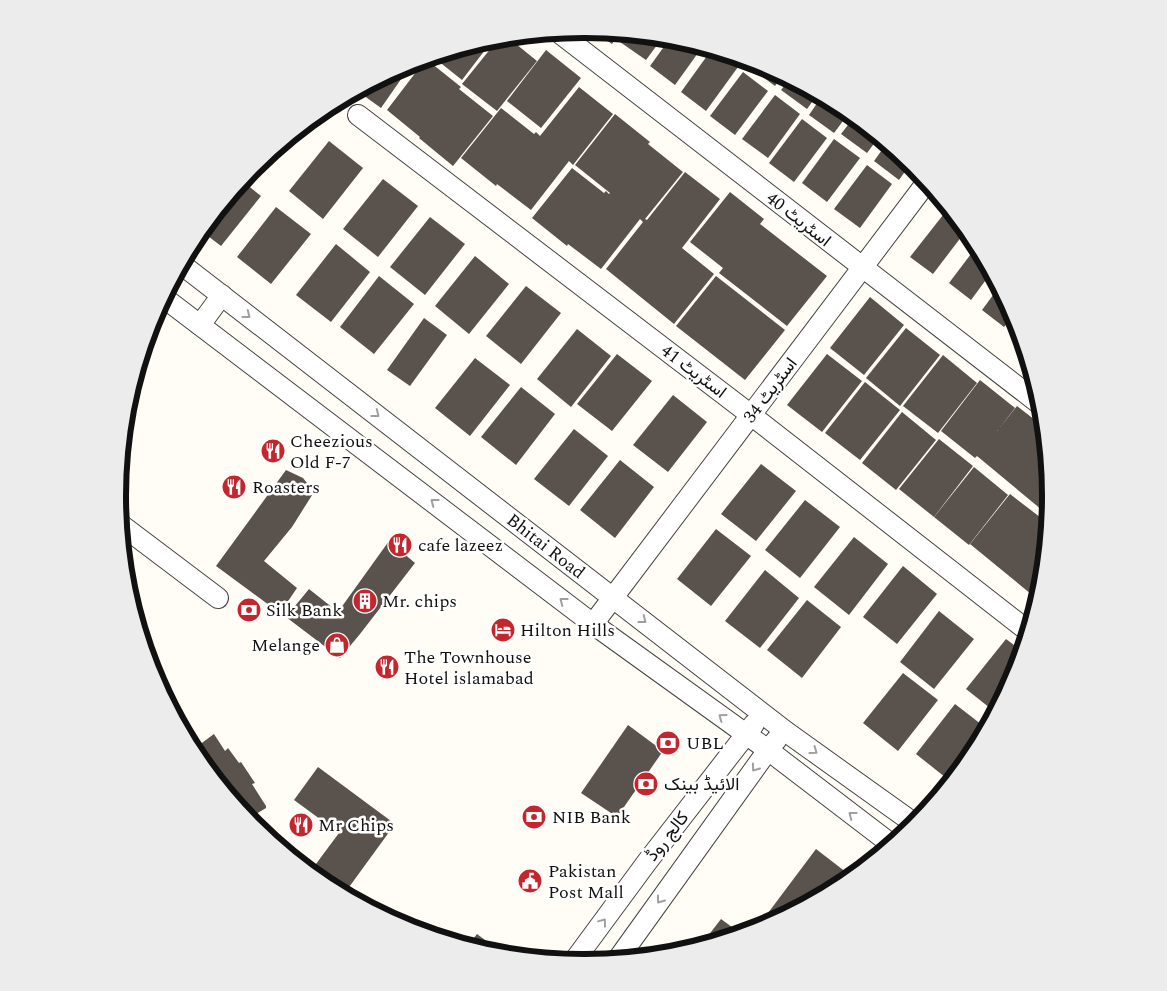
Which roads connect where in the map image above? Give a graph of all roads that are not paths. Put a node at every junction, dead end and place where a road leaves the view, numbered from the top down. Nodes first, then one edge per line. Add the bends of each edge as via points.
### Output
1 (566, 38) edge
2 (358, 115) dead end
3 (922, 188) edge
4 (186, 268) edge
5 (862, 268) junction
6 (222, 295) junction
7 (169, 301) edge
8 (200, 325) junction
9 (1031, 397) edge
10 (751, 415) junction
11 (126, 529) edge
12 (218, 598) dead end
13 (614, 598) junction
14 (593, 624) junction
15 (1022, 626) edge
16 (763, 713) junction
17 (785, 730) junction
18 (746, 735) junction
19 (768, 750) junction
20 (907, 819) edge
21 (885, 840) edge
22 (623, 952) edge
23 (579, 954) edge

1 - 5 street, اسٹریٹ 40
2 - 10 street, اسٹریٹ 41
3 - 5 street, اسٹریٹ 34
4 - 6 street, Bhitai Road
5 - 9 street, اسٹریٹ 40
5 - 10 street, اسٹریٹ 34
6 - 8 street
6 -> 13 street, Bhitai Road
7 - 8 street, Bhitai Road
14 -> 8 street, Bhitai Road
10 - 13 street, اسٹریٹ 34
10 - 15 street, اسٹریٹ 41
11 - 12 street
13 - 14 street, اسٹریٹ 34
13 -> 16 street, Bhitai Road
18 -> 14 street, Bhitai Road
16 - 17 street, Bhitai Road
16 - 18 street, کالج روڈ
17 - 19 street, کالج روڈ
17 -> 20 street, Bhitai Road
18 - 19 street, Bhitai Road
23 -> 18 street, کالج روڈ
21 -> 19 street, Bhitai Road
19 -> 22 street, کالج روڈ

